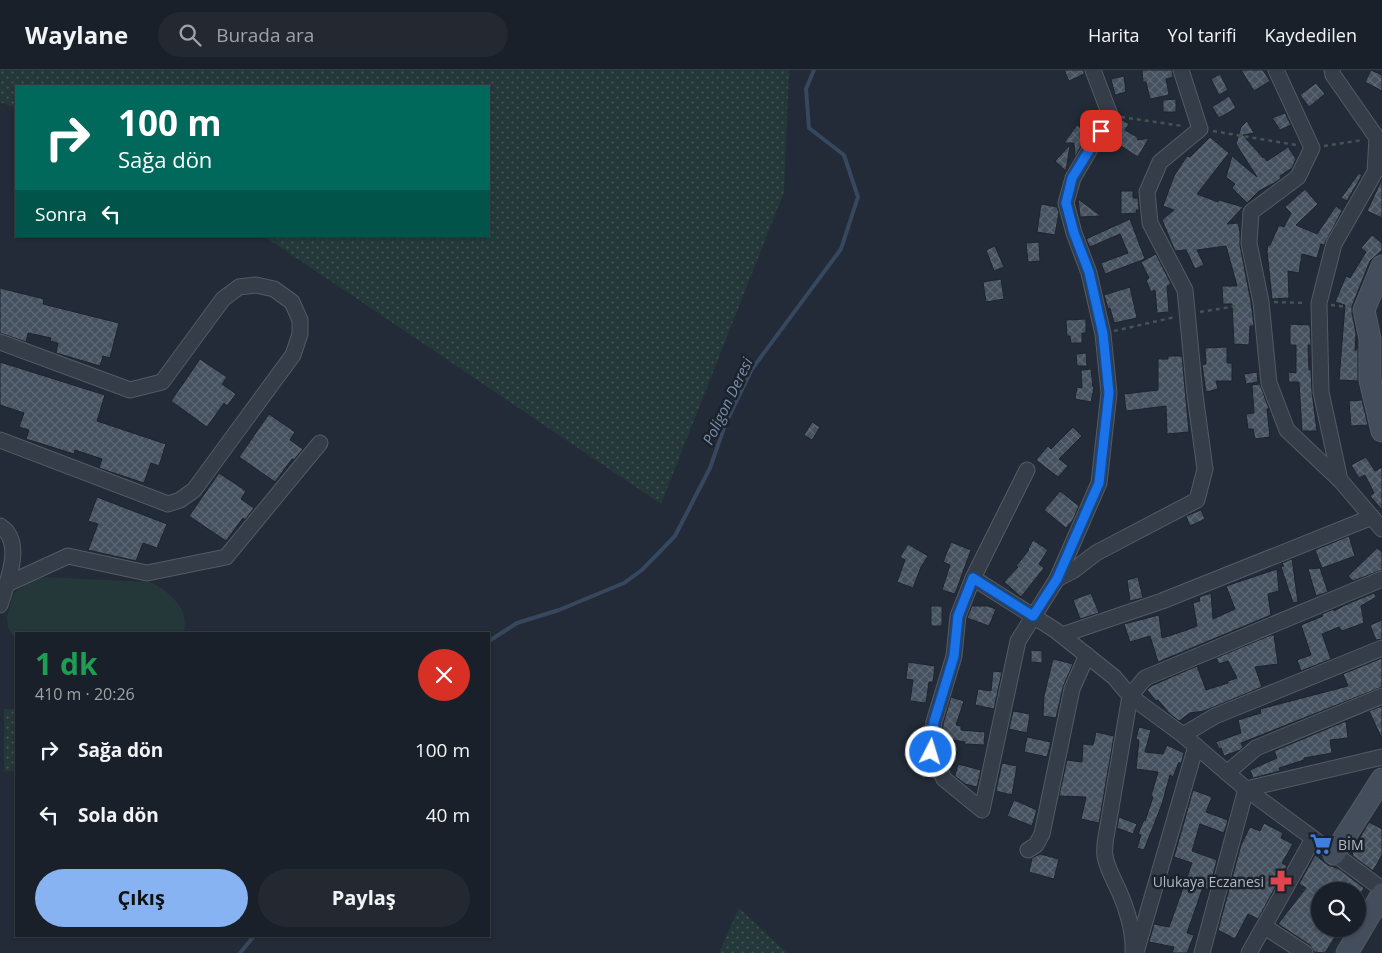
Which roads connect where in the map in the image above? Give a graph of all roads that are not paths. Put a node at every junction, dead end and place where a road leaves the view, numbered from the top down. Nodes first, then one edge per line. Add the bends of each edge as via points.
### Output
1 (1093, 70) edge
2 (1181, 70) edge
3 (1276, 70) edge
4 (1332, 70) edge
5 (1382, 266) edge
6 (0, 342) edge
7 (1376, 347) edge
8 (1382, 431) edge
9 (0, 440) edge
10 (320, 443) dead end
11 (1027, 470) dead end
12 (1340, 480) junction
13 (1372, 517) junction
14 (0, 526) edge
15 (1382, 529) edge
16 (973, 578) junction
17 (1057, 579) junction
18 (1382, 579) edge
19 (7, 584) junction
20 (0, 605) edge
21 (1033, 616) junction
22 (1062, 635) junction
23 (1382, 648) edge
24 (1086, 655) junction
25 (1130, 696) junction
26 (1382, 696) edge
27 (1183, 735) junction
28 (1196, 746) junction
29 (1382, 757) edge
30 (1227, 773) junction
31 (1382, 779) edge
32 (1246, 789) junction
33 (1314, 839) junction
34 (1028, 850) dead end
35 (1334, 854) junction
36 (1382, 889) edge
37 (1382, 894) edge
38 (1265, 927) junction
39 (1134, 953) edge
40 (1202, 953) edge
41 (1249, 953) edge
42 (1305, 953) edge
43 (1348, 953) edge

1 - 17 street via 1110,115 1072,178 1066,203 1089,272 1103,334 1109,393 1099,483
2 - 17 street via 1200,128 1160,162 1147,192 1150,222 1185,290 1205,468 1197,500 1096,553
3 - 12 street via 1312,148 1298,177 1251,212 1250,243 1261,302 1269,382 1287,430
4 - 12 street via 1332,75 1377,138 1375,172 1334,244 1319,303 1321,392
5 - 7 street via 1364,310
6 - 9 street via 130,390 162,382 223,299 239,287 256,285 274,289 292,302 300,320 300,334 293,355 194,490 180,500 168,504
7 - 8 street via 1370,380
10 - 19 street via 226,557 147,574 68,556
11 - 16 street
12 - 13 street
13 - 15 street
13 - 22 street via 1162,601
14 - 19 street via 8,530 14,546
16 - 21 street
16 - 21 street via 958,616 954,656 934,722 931,752 944,779 982,810 1018,641
17 - 21 street
18 - 25 street via 1145,678
19 - 20 street
21 - 22 street
22 - 24 street
23 - 27 street via 1215,716
24 - 25 street via 1114,677
24 - 34 street via 1072,689 1042,834 1036,845
25 - 27 street
25 - 39 street via 1104,854 1124,904
26 - 30 street via 1256,748
27 - 28 street
28 - 30 street
28 - 39 street
29 - 32 street
30 - 32 street
31 - 35 street
32 - 33 street
32 - 40 street
33 - 35 street
33 - 38 street
35 - 36 street
37 - 43 street
38 - 41 street
38 - 42 street

